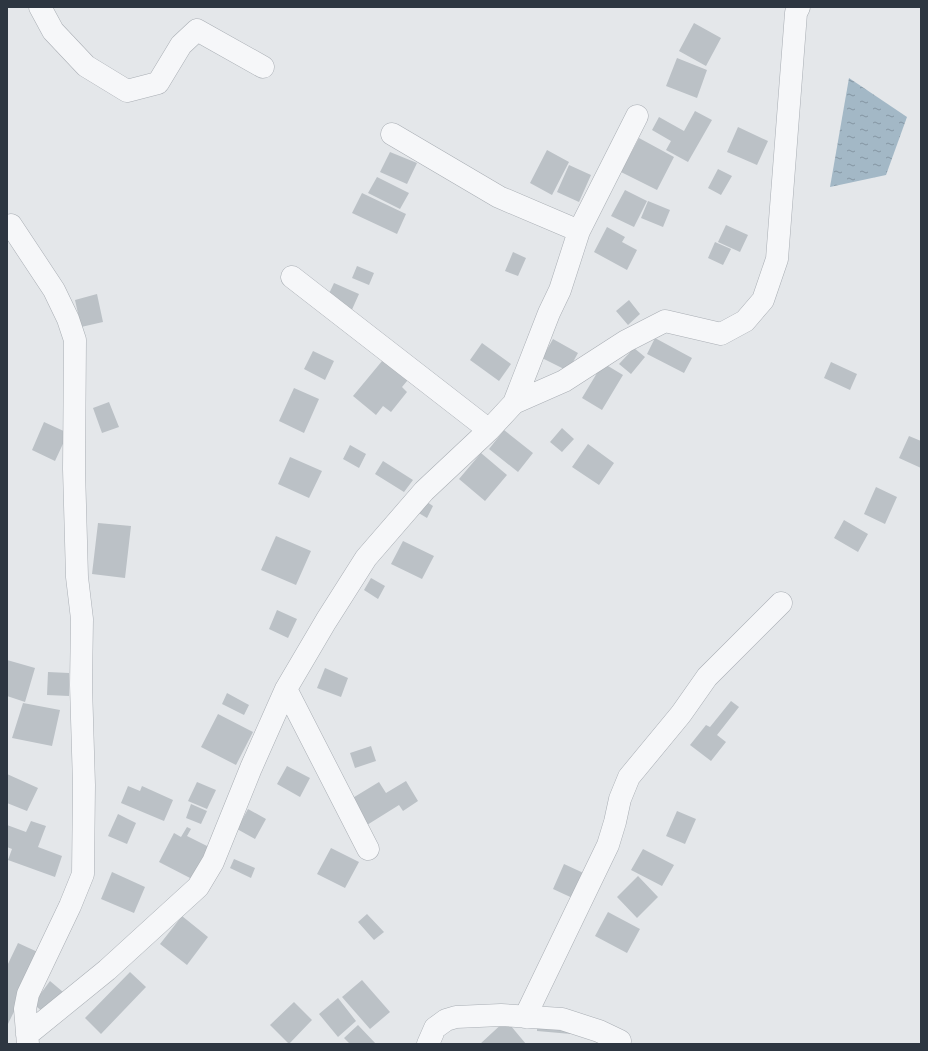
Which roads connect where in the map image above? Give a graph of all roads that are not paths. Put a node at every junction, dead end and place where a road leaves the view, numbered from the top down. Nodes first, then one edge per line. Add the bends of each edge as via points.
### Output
1 (40, 7) edge
2 (799, 7) edge
3 (263, 67) dead end
4 (637, 116) dead end
5 (392, 134) dead end
6 (11, 225) dead end
7 (579, 231) junction
8 (292, 277) dead end
9 (514, 403) junction
10 (489, 430) junction
11 (781, 603) dead end
12 (286, 689) junction
13 (368, 849) dead end
14 (525, 1017) junction
15 (28, 1040) edge
16 (620, 1041) dead end
17 (428, 1044) edge

1 - 3 street via 53,31 86,66 127,91 158,83 181,45 197,30
2 - 9 street via 796,13 777,259 763,300 745,321 721,334 665,321 626,341 564,381
4 - 7 street
5 - 7 street via 499,197
6 - 15 street via 54,290 76,340 74,469 77,577 82,618 83,874 28,994 24,1010
7 - 9 street via 560,290
8 - 10 street
9 - 10 street
10 - 12 street via 424,491 366,558
11 - 14 street via 707,677 681,714 629,777 620,799 608,845
12 - 13 street
12 - 15 street via 213,862 198,887
14 - 16 street via 562,1019 599,1030
14 - 17 street via 456,1017 435,1028

